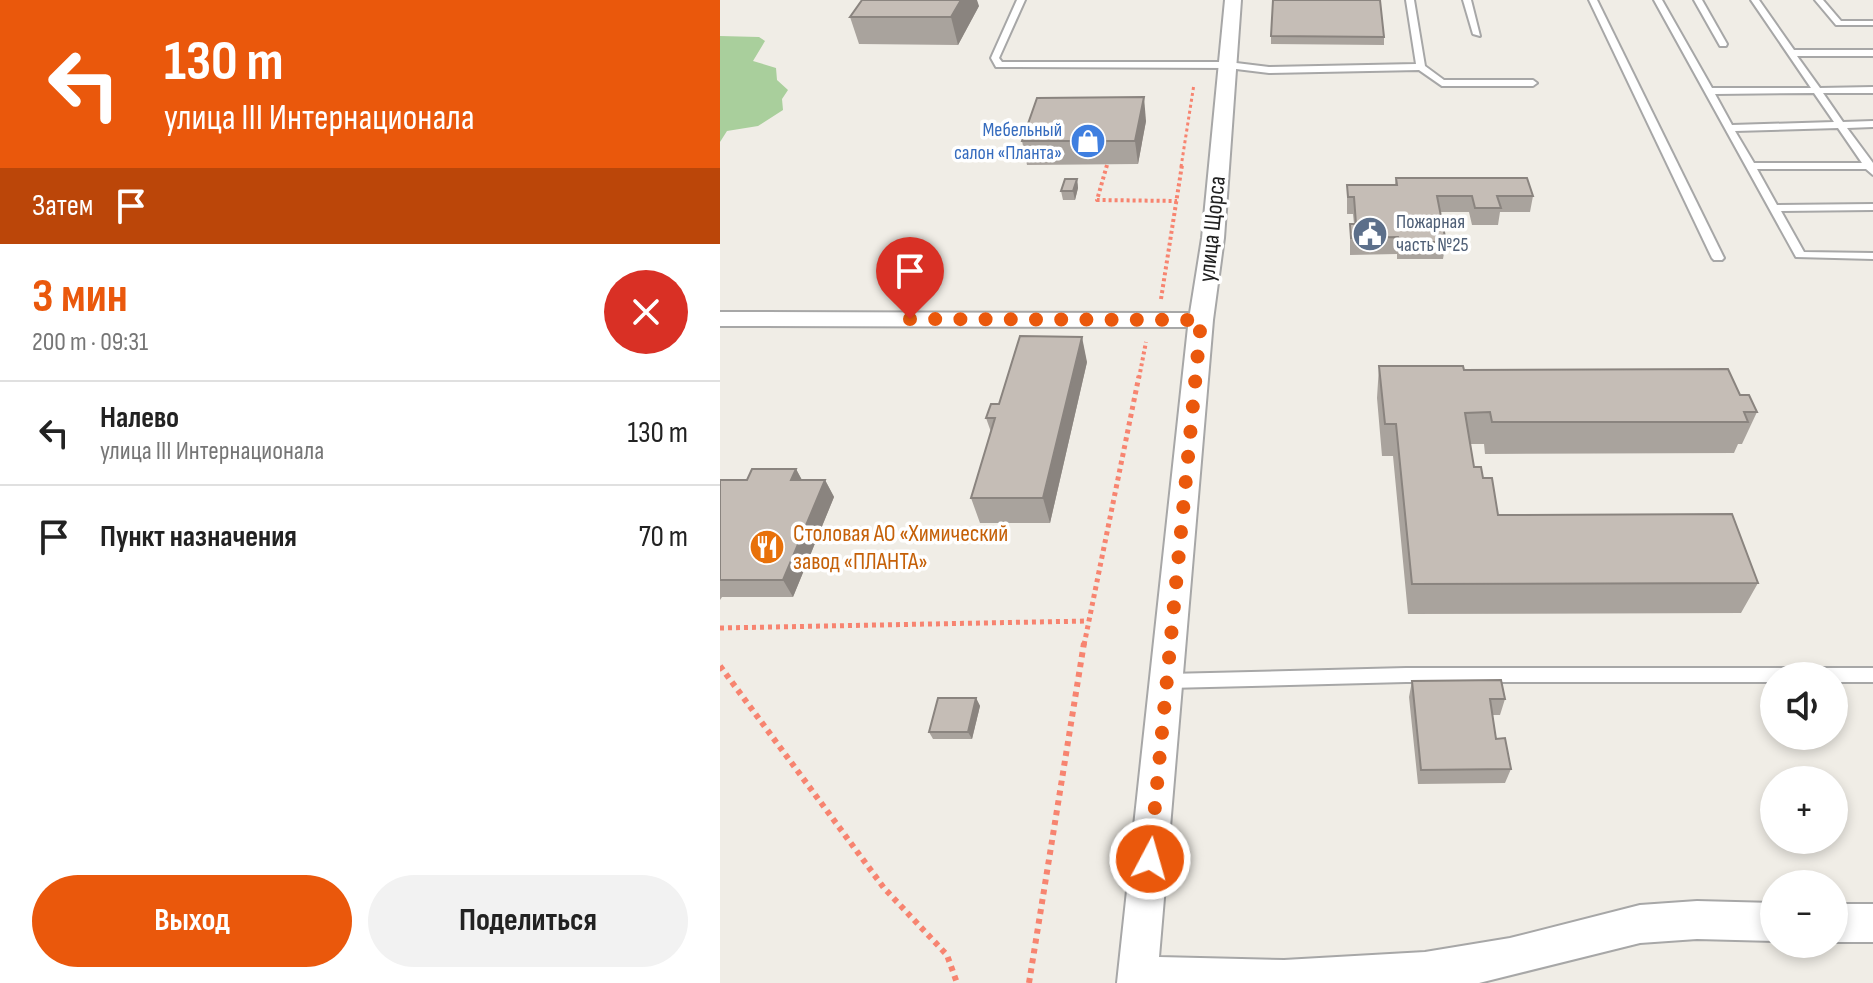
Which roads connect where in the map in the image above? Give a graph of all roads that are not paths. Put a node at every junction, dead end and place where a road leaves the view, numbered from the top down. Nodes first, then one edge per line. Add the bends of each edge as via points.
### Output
1 (1021, 0) edge
2 (1233, 0) edge
3 (1410, 0) edge
4 (1467, 0) edge
5 (1593, 0) edge
6 (1658, 0) edge
7 (1698, 0) edge
8 (1755, 0) edge
9 (1819, 0) edge
10 (1873, 23) edge
11 (1477, 34) dead end
12 (1723, 44) dead end
13 (1791, 53) junction
14 (1873, 53) edge
15 (1228, 65) junction
16 (1421, 67) junction
17 (1533, 83) dead end
18 (1817, 90) junction
19 (1873, 90) edge
20 (1709, 91) junction
21 (1840, 124) junction
22 (1873, 124) edge
23 (1729, 128) junction
24 (1750, 166) junction
25 (1872, 168) edge
26 (1873, 207) edge
27 (1774, 208) junction
28 (1873, 256) edge
29 (1718, 258) dead end
30 (720, 319) edge
31 (1201, 320) junction
32 (1873, 675) edge
33 (1168, 681) junction
34 (1760, 922) edge
35 (1848, 923) edge
36 (1873, 923) edge
37 (1138, 980) edge

1 - 15 lane via 995,58 999,65
2 - 15 street, улица Щорса
3 - 16 lane
4 - 11 lane
5 - 29 lane
6 - 20 lane
7 - 12 lane
8 - 13 lane
9 - 10 lane via 1839,23
13 - 14 lane
13 - 18 lane
15 - 16 lane via 1269,70
15 - 31 street, улица Щорса
16 - 17 lane via 1442,83
18 - 19 lane
18 - 20 lane
18 - 21 lane
20 - 23 lane
21 - 22 lane
21 - 23 lane
21 - 25 lane
23 - 24 lane
24 - 25 lane
24 - 27 lane
26 - 27 lane
27 - 28 lane via 1800,255
30 - 31 street
31 - 33 street, улица Щорса
32 - 33 lane
33 - 37 street, улица Щорса
34 - 37 street via 1640,924 1510,958 1425,972 1284,980
35 - 36 street

